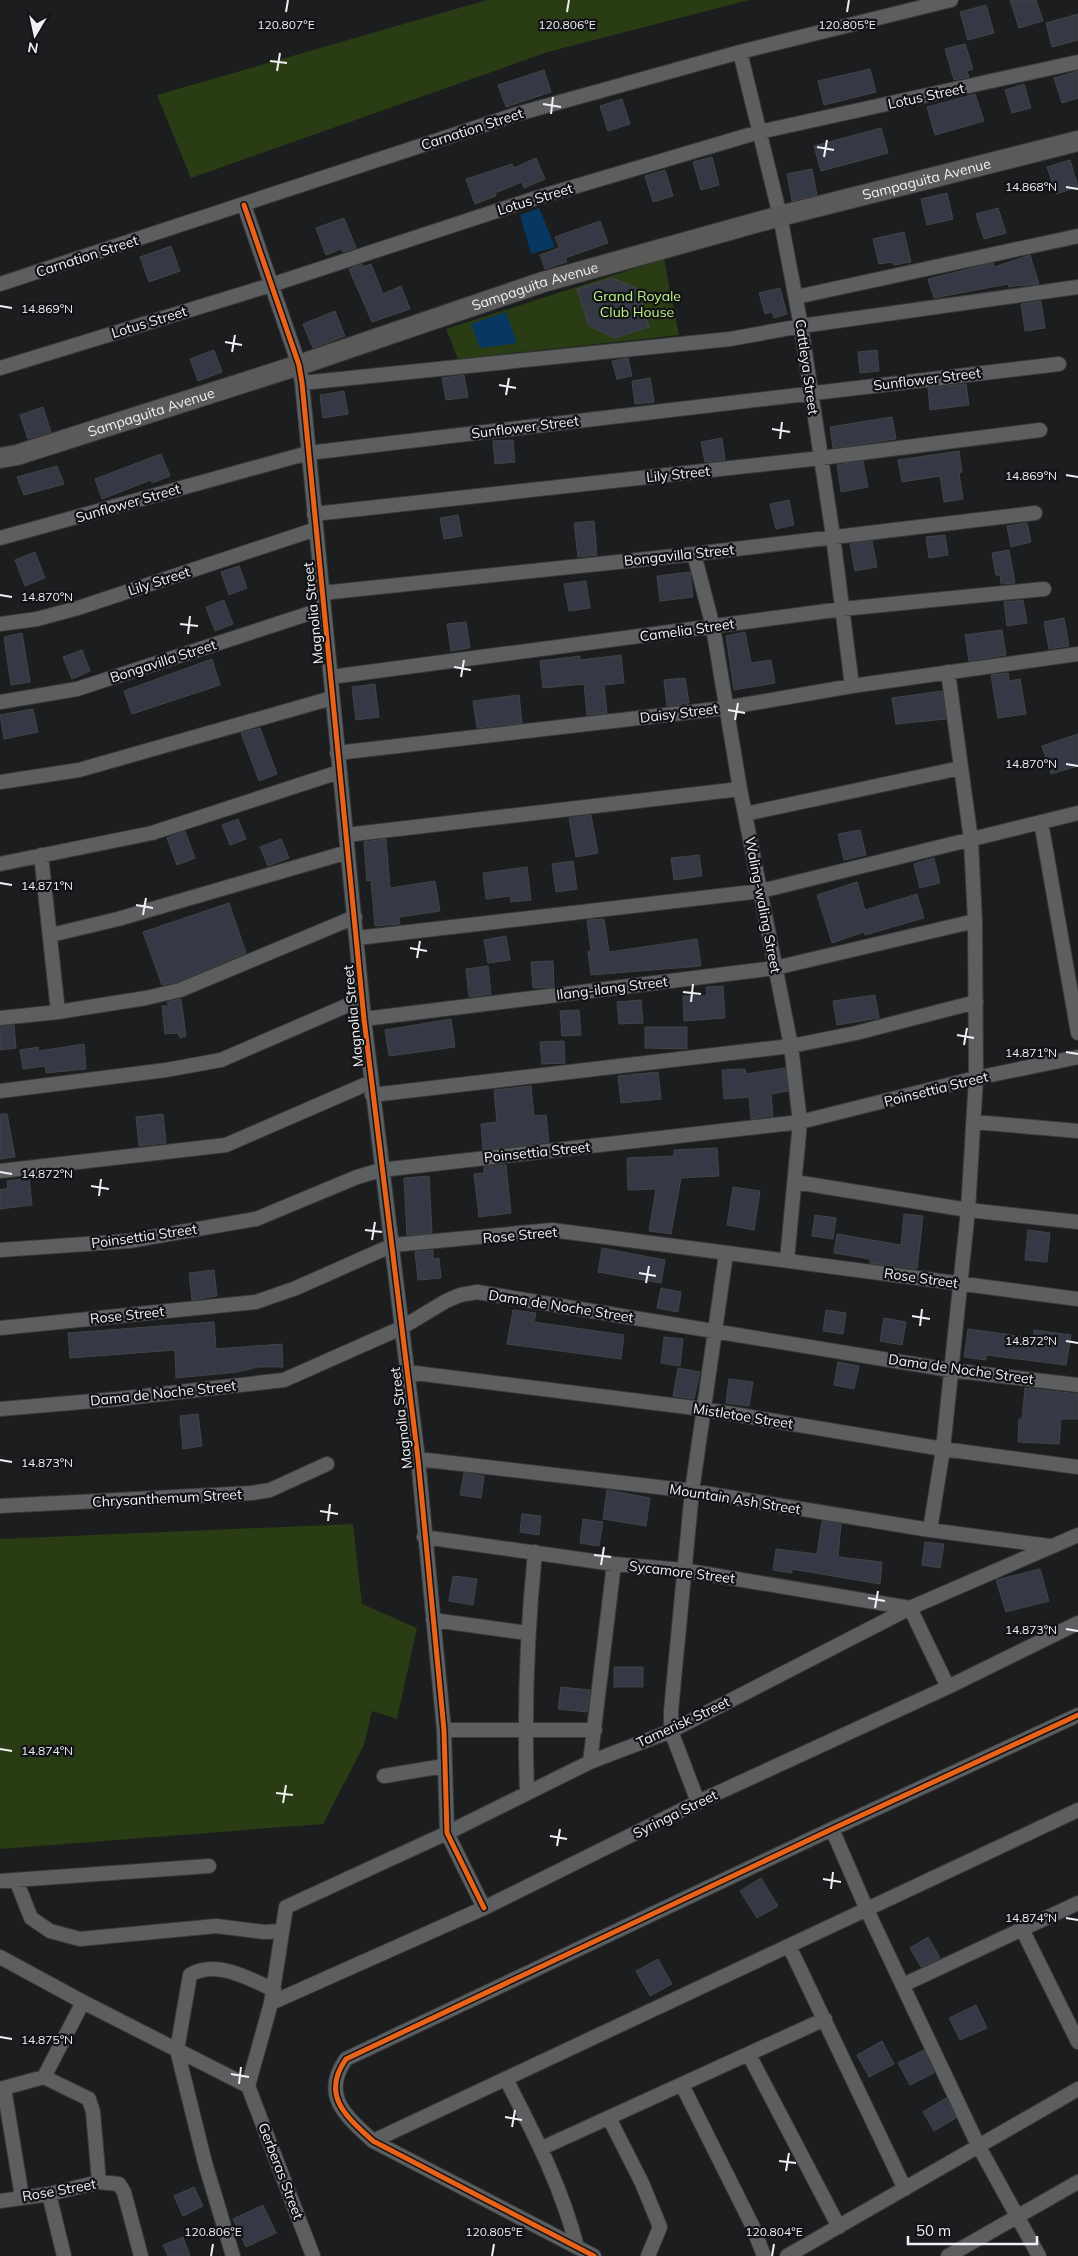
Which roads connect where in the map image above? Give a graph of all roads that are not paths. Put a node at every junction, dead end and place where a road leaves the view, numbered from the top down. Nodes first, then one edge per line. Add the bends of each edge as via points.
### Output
1 (951, 0) edge
2 (740, 52) junction
3 (1078, 62) edge
4 (759, 132) junction
5 (1078, 141) edge
6 (244, 205) junction
7 (780, 216) junction
8 (1078, 236) edge
9 (0, 284) edge
10 (271, 285) junction
11 (1078, 287) edge
12 (796, 297) junction
13 (802, 326) junction
14 (1059, 364) dead end
15 (0, 368) edge
16 (300, 374) junction
17 (811, 393) junction
18 (1040, 430) dead end
19 (308, 453) junction
20 (0, 458) edge
21 (821, 458) junction
22 (1035, 513) dead end
23 (314, 514) junction
24 (316, 529) junction
25 (833, 536) junction
26 (0, 538) edge
27 (694, 554) junction
28 (1044, 589) dead end
29 (322, 593) junction
30 (323, 609) junction
31 (842, 609) junction
32 (0, 624) edge
33 (713, 627) junction
34 (1078, 654) edge
35 (948, 672) junction
36 (331, 677) junction
37 (852, 686) junction
38 (332, 698) junction
39 (0, 702) edge
40 (725, 708) junction
41 (337, 753) junction
42 (961, 768) junction
43 (339, 772) junction
44 (0, 782) edge
45 (740, 789) junction
46 (1078, 813) edge
47 (745, 814) junction
48 (1041, 822) junction
49 (346, 835) junction
50 (971, 840) junction
51 (348, 852) junction
52 (41, 855) junction
53 (0, 864) edge
54 (761, 891) junction
55 (355, 917) junction
56 (975, 921) junction
57 (51, 935) junction
58 (358, 938) junction
59 (775, 968) junction
60 (362, 999) junction
61 (976, 1002) junction
62 (58, 1012) junction
63 (0, 1018) edge
64 (364, 1019) junction
65 (1078, 1033) edge
66 (791, 1046) junction
67 (1078, 1057) edge
68 (976, 1078) junction
69 (372, 1088) junction
70 (0, 1091) edge
71 (800, 1122) junction
72 (974, 1122) junction
73 (1078, 1131) edge
74 (380, 1170) junction
75 (0, 1171) edge
76 (795, 1182) junction
77 (968, 1210) junction
78 (1078, 1222) edge
79 (393, 1245) junction
80 (0, 1250) edge
81 (726, 1254) junction
82 (787, 1260) junction
83 (959, 1282) junction
84 (1078, 1299) edge
85 (0, 1328) edge
86 (402, 1328) junction
87 (714, 1330) junction
88 (950, 1370) junction
89 (407, 1372) junction
90 (1078, 1385) edge
91 (0, 1409) edge
92 (703, 1409) junction
93 (943, 1449) junction
94 (418, 1459) junction
95 (327, 1464) dead end
96 (1078, 1468) edge
97 (692, 1491) junction
98 (0, 1506) edge
99 (930, 1530) junction
100 (1078, 1535) edge
101 (424, 1537) junction
102 (1051, 1546) junction
103 (536, 1552) junction
104 (614, 1564) junction
105 (683, 1570) junction
106 (910, 1608) junction
107 (433, 1620) junction
108 (1078, 1623) edge
109 (527, 1633) junction
110 (948, 1687) junction
111 (1078, 1716) edge
112 (444, 1730) junction
113 (595, 1730) junction
114 (524, 1731) junction
115 (671, 1731) junction
116 (590, 1762) junction
117 (444, 1766) junction
118 (384, 1776) dead end
119 (527, 1792) junction
120 (698, 1802) junction
121 (1078, 1810) edge
122 (832, 1829) junction
123 (448, 1833) junction
124 (209, 1866) dead end
125 (16, 1880) junction
126 (0, 1881) edge
127 (1078, 1902) edge
128 (484, 1908) junction
129 (867, 1910) junction
130 (1022, 1929) junction
131 (281, 1931) junction
132 (789, 1946) junction
133 (0, 1957) edge
134 (903, 1985) junction
135 (272, 1997) junction
136 (83, 2002) junction
137 (825, 2019) junction
138 (1078, 2042) edge
139 (177, 2050) junction
140 (749, 2055) junction
141 (44, 2077) junction
142 (506, 2079) junction
143 (682, 2085) junction
144 (248, 2086) junction
145 (2, 2088) edge
146 (1078, 2088) edge
147 (609, 2118) junction
148 (374, 2141) junction
149 (978, 2145) junction
150 (542, 2148) junction
151 (99, 2182) junction
152 (1078, 2182) edge
153 (905, 2189) junction
154 (49, 2194) junction
155 (22, 2197) junction
156 (0, 2201) edge
157 (1017, 2215) junction
158 (839, 2227) junction
159 (577, 2247) junction
160 (64, 2256) edge
161 (141, 2256) edge
162 (233, 2256) edge
163 (313, 2256) edge
164 (594, 2256) edge
165 (648, 2256) edge
166 (764, 2256) edge
167 (787, 2256) edge
168 (948, 2256) edge
169 (1039, 2256) edge

1 - 2 street, Carnation Street
2 - 4 street, Cattleya Street
2 - 6 street, Carnation Street via 517,114
3 - 4 street, Lotus Street
4 - 7 street, Cattleya Street
4 - 10 street, Lotus Street via 536,198
5 - 7 main road, Sampaguita Avenue
6 - 9 street, Carnation Street
6 - 10 street, Magnolia Street
7 - 12 street, Cattleya Street
7 - 16 main road, Sampaguita Avenue via 543,282
8 - 12 street
10 - 15 street, Lotus Street
10 - 16 street, Magnolia Street
11 - 13 street
12 - 13 street, Cattleya Street
13 - 16 street via 730,339
13 - 17 street, Cattleya Street
14 - 17 street, Sunflower Street
16 - 19 street, Magnolia Street
16 - 20 main road, Sampaguita Avenue via 17,456
17 - 19 street, Sunflower Street
17 - 21 street, Cattleya Street
18 - 21 street, Lily Street
19 - 23 street, Magnolia Street
19 - 26 street, Sunflower Street
21 - 23 street, Lily Street
21 - 25 street, Cattleya Street
22 - 25 street, Bongavilla Street
23 - 24 street, Magnolia Street
24 - 29 street, Magnolia Street
24 - 32 street, Lily Street via 78,608 37,619
25 - 27 street, Bongavilla Street
25 - 31 street, Cattleya Street
27 - 29 street, Bongavilla Street
27 - 33 street, Waling-waling Street
28 - 31 street, Camelia Street
29 - 30 street, Magnolia Street
30 - 36 street, Magnolia Street
30 - 39 street, Bongavilla Street via 77,689
31 - 33 street, Camelia Street
31 - 37 street, Cattleya Street
33 - 36 street, Camelia Street
33 - 40 street, Waling-waling Street
34 - 35 street, Daisy Street
35 - 37 street, Daisy Street
35 - 42 street
36 - 38 street, Magnolia Street
37 - 40 street, Daisy Street
38 - 41 street, Magnolia Street
38 - 44 street via 79,770
40 - 41 street, Daisy Street
40 - 45 street, Waling-waling Street
41 - 43 street, Magnolia Street
42 - 47 street
42 - 50 street
43 - 49 street, Magnolia Street
43 - 52 street via 152,833
45 - 47 street, Waling-waling Street
45 - 49 street
46 - 48 street
47 - 54 street, Waling-waling Street
48 - 50 street
48 - 65 street
49 - 51 street, Magnolia Street
50 - 54 street
50 - 56 street
51 - 55 street, Magnolia Street
51 - 57 street via 118,919
52 - 53 street
52 - 57 street
54 - 58 street
54 - 59 street, Waling-waling Street
55 - 58 street, Magnolia Street
55 - 62 street via 180,990
56 - 59 street, Ilang-ilang Street
56 - 61 street
57 - 62 street
58 - 60 street, Magnolia Street
59 - 64 street, Ilang-ilang Street
59 - 66 street, Waling-waling Street
60 - 64 street, Magnolia Street
60 - 70 street via 221,1060
61 - 66 street
61 - 68 street
62 - 63 street
64 - 69 street, Magnolia Street
66 - 69 street
66 - 71 street, Waling-waling Street
67 - 68 street, Poinsettia Street
68 - 71 street, Poinsettia Street
68 - 72 street
69 - 74 street, Magnolia Street
69 - 75 street via 226,1144
71 - 74 street, Poinsettia Street
71 - 76 street, Waling-waling Street
72 - 73 street
72 - 77 street
74 - 79 street, Magnolia Street
74 - 80 street, Poinsettia Street via 256,1220 129,1241
76 - 77 street
76 - 82 street, Waling-waling Street
77 - 78 street
77 - 83 street
79 - 81 street, Rose Street via 552,1230
79 - 85 street, Rose Street via 256,1302
79 - 86 street, Magnolia Street
81 - 82 street, Rose Street
81 - 87 street
82 - 83 street, Rose Street
83 - 84 street, Rose Street
83 - 88 street
86 - 87 street, Dama de Noche Street via 446,1301 477,1292
86 - 89 street, Magnolia Street
86 - 91 street, Dama de Noche Street via 284,1380
87 - 88 street, Dama de Noche Street
87 - 92 street
88 - 90 street, Dama de Noche Street
88 - 93 street
89 - 92 street, Mistletoe Street
89 - 94 street, Magnolia Street
92 - 93 street, Mistletoe Street
92 - 97 street
93 - 96 street, Mistletoe Street
93 - 99 street
94 - 97 street, Mountain Ash Street
94 - 101 street, Magnolia Street
95 - 98 street, Chrysanthemum Street via 270,1490 252,1493
97 - 99 street, Mountain Ash Street
97 - 105 street
99 - 102 street, Mountain Ash Street
100 - 102 street, Tamerisk Street
101 - 103 street, Sycamore Street
101 - 107 street, Magnolia Street
102 - 106 street, Tamerisk Street
103 - 104 street, Sycamore Street
103 - 109 street
104 - 105 street, Sycamore Street
104 - 113 street
105 - 106 street, Sycamore Street
105 - 115 street
106 - 110 street
106 - 115 street, Tamerisk Street
107 - 109 street
107 - 112 street, Magnolia Street
108 - 110 street, Syringa Street
109 - 114 street
110 - 120 street, Syringa Street
111 - 122 street
112 - 114 street
112 - 117 street, Magnolia Street
113 - 114 street
113 - 116 street
114 - 119 street
115 - 116 street, Tamerisk Street
115 - 120 street
116 - 119 street, Tamerisk Street
117 - 118 street
117 - 123 street, Magnolia Street
119 - 123 street, Tamerisk Street
120 - 128 street, Syringa Street
121 - 129 street
122 - 129 street
122 - 148 street via 346,2059 334,2089 338,2102 346,2117
123 - 128 street
123 - 131 street, Tamerisk Street via 286,1907
124 - 125 street
125 - 126 street
125 - 131 street via 30,1918 50,1931 80,1939 216,1926
127 - 130 street
128 - 135 street, Syringa Street
129 - 132 street
129 - 134 street
130 - 134 street
130 - 138 street
131 - 135 street
132 - 137 street
132 - 142 street
133 - 136 street
134 - 149 street
135 - 139 street via 236,1972 199,1969 190,1975
135 - 144 street
136 - 139 street
136 - 141 street
137 - 140 street
137 - 153 street
139 - 144 street
139 - 162 street
140 - 143 street
140 - 158 street
141 - 145 street
141 - 151 street via 89,2099
142 - 148 street
142 - 150 street
143 - 147 street
143 - 166 street via 752,2225
144 - 163 street, Gerberas Street
145 - 155 street
146 - 149 street
147 - 150 street
147 - 165 street via 660,2227
148 - 159 street
149 - 153 street
149 - 157 street
150 - 159 street via 566,2205
151 - 154 street, Rose Street
151 - 161 street, Rose Street via 119,2184 124,2192
152 - 157 street
153 - 158 street
154 - 155 street, Rose Street
154 - 160 street
155 - 156 street, Rose Street
157 - 168 street
157 - 169 street
158 - 167 street
159 - 164 street

